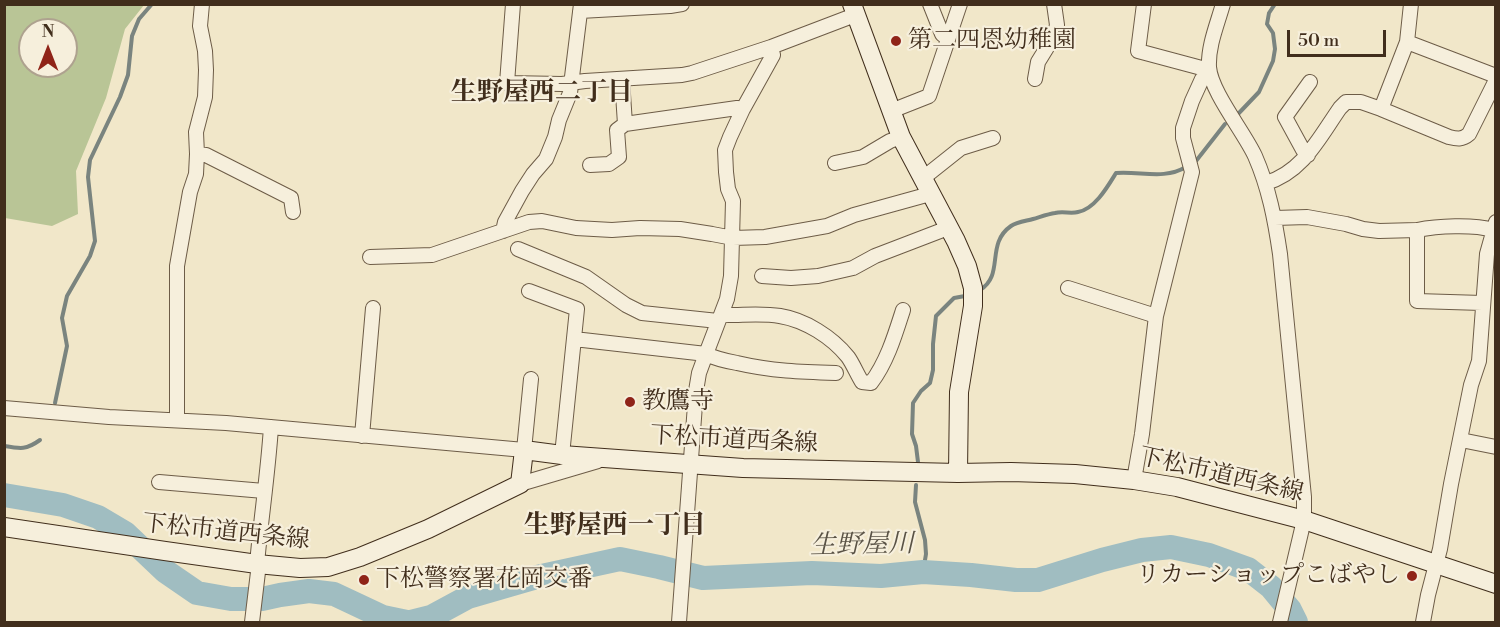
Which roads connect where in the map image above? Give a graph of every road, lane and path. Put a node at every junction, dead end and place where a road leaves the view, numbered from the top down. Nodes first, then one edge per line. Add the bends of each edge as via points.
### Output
1 (202, 4) edge
2 (513, 4) edge
3 (682, 4) edge
4 (930, 4) edge
5 (960, 4) edge
6 (1054, 4) edge
7 (1144, 4) edge
8 (1223, 4) edge
9 (1411, 4) edge
10 (581, 8) edge
11 (854, 10) edge
12 (948, 39) junction
13 (1407, 42) junction
14 (771, 47) junction
15 (1209, 69) junction
16 (1496, 78) edge
17 (622, 79) junction
18 (1035, 79) dead end
19 (573, 82) junction
20 (1310, 82) dead end
21 (743, 109) junction
22 (1381, 109) junction
23 (891, 111) junction
24 (625, 124) junction
25 (901, 137) junction
26 (993, 138) dead end
27 (197, 154) junction
28 (1308, 155) junction
29 (835, 163) dead end
30 (590, 165) dead end
31 (1266, 183) junction
32 (926, 186) junction
33 (293, 212) dead end
34 (1275, 218) junction
35 (1494, 226) edge
36 (948, 228) junction
37 (1417, 230) junction
38 (503, 231) junction
39 (733, 238) junction
40 (518, 249) dead end
41 (370, 257) dead end
42 (762, 276) dead end
43 (1068, 288) dead end
44 (530, 291) dead end
45 (1482, 303) junction
46 (373, 308) dead end
47 (903, 310) dead end
48 (1156, 316) junction
49 (720, 317) junction
50 (574, 339) junction
51 (706, 354) junction
52 (836, 373) dead end
53 (531, 379) dead end
54 (4, 408) edge
55 (177, 420) junction
56 (271, 427) junction
57 (362, 436) junction
58 (1461, 440) junction
59 (1496, 447) edge
60 (524, 450) junction
61 (562, 455) junction
62 (609, 458) junction
63 (690, 464) junction
64 (958, 473) junction
65 (1134, 480) junction
66 (159, 482) dead end
67 (520, 484) junction
68 (264, 491) junction
69 (1304, 520) junction
70 (4, 527) edge
71 (257, 564) junction
72 (1436, 564) junction
73 (1496, 584) edge
74 (252, 617) edge
75 (679, 622) edge
76 (1280, 622) edge
77 (1423, 622) edge

1 - 27 street via 200,26 206,70 196,132
2 - 19 street via 507,83
3 - 10 street
4 - 12 street via 942,34
5 - 12 street
6 - 18 street via 1058,25 1038,62
7 - 15 street via 1138,51
8 - 15 street via 1209,54
9 - 13 street
10 - 19 street
11 - 14 street
11 - 23 street
12 - 23 street via 929,96
13 - 16 street
13 - 22 street
14 - 17 street via 692,74
14 - 21 street via 773,56
15 - 31 street via 1213,84 1254,154
15 - 48 street via 1191,101 1183,128 1192,172
16 - 22 street via 1464,138 1449,137
17 - 19 street
17 - 24 street
19 - 38 street via 546,159 522,191
20 - 28 street via 1285,117
21 - 24 street
21 - 39 street via 725,150 728,189 733,201
22 - 28 street via 1346,102
23 - 25 street
24 - 30 street via 618,130 619,157 609,164
25 - 29 street via 863,157
25 - 32 street
26 - 32 street via 961,148 927,175
27 - 33 street via 291,198
27 - 55 street via 177,266
28 - 31 street via 1278,179
31 - 34 street
32 - 36 street
32 - 39 street via 827,226 765,237
34 - 37 street via 1307,217 1363,230
34 - 69 street
35 - 37 street
35 - 45 street
36 - 42 street via 853,268 818,276
36 - 64 street via 966,266 974,306 959,393
37 - 45 street via 1417,302
38 - 39 street via 542,221 576,228 680,230
38 - 41 street via 432,255
39 - 49 street via 731,276
40 - 49 street via 586,277 642,313
43 - 48 street
44 - 50 street via 577,309
45 - 58 street via 1479,361
46 - 57 street
47 - 49 street via 871,383 862,382 848,357 831,340 793,319 778,315
48 - 65 street
49 - 51 street
50 - 51 street
50 - 61 street
51 - 52 street via 764,369
51 - 63 street via 696,391
53 - 60 street
54 - 55 street
55 - 56 street
56 - 57 street
56 - 68 street
57 - 60 street
58 - 59 street
58 - 72 street
60 - 61 street, 下松市道西条線
60 - 67 street
61 - 62 street, 下松市道西条線
62 - 63 street, 下松市道西条線
62 - 67 street
63 - 64 street, 下松市道西条線
63 - 75 street
64 - 65 street, 下松市道西条線 via 1075,474
65 - 69 street, 下松市道西条線 via 1177,487
66 - 68 street
67 - 71 street, 下松市道西条線 via 428,529 328,567
68 - 71 street
69 - 72 street, 下松市道西条線
69 - 76 street
70 - 71 street, 下松市道西条線
71 - 74 street
72 - 73 street, 下松市道西条線
72 - 77 street

